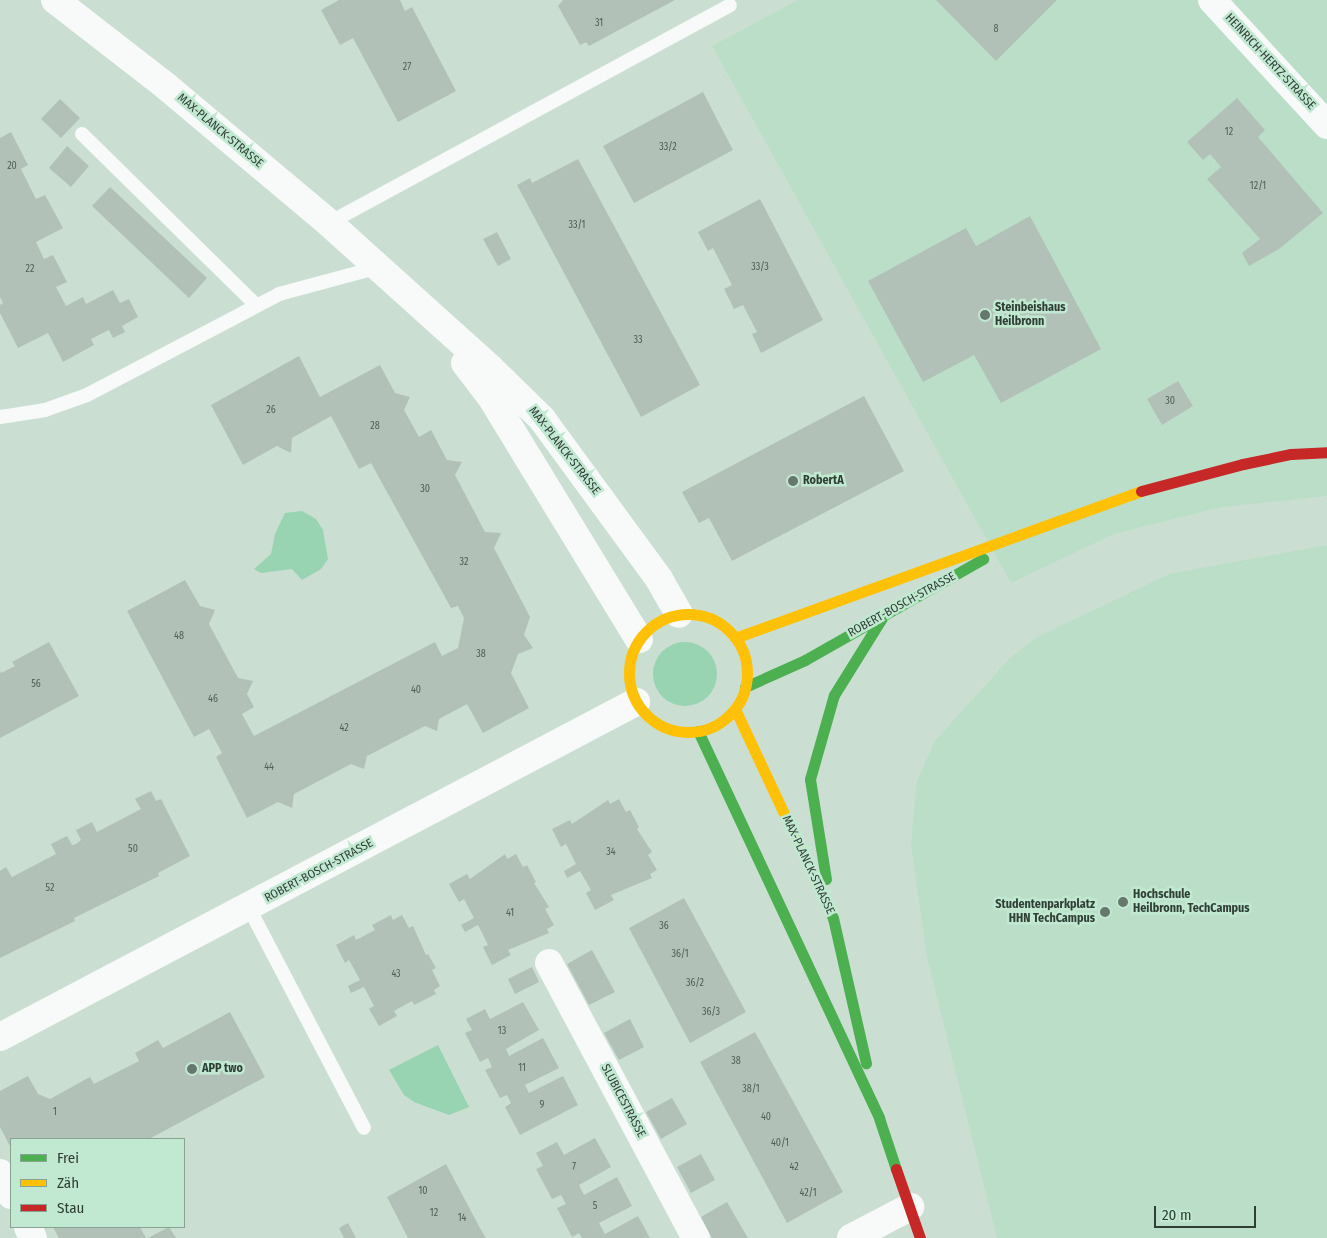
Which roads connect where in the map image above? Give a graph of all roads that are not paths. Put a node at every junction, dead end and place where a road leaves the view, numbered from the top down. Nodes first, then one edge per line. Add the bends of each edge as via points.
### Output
1 (55, 0) edge
2 (1212, 0) edge
3 (730, 5) dead end
4 (1327, 125) edge
5 (82, 134) dead end
6 (329, 223) junction
7 (381, 267) junction
8 (255, 304) junction
9 (423, 308) junction
10 (0, 418) edge
11 (1327, 452) edge
12 (1056, 518) junction
13 (679, 614) junction
14 (885, 614) junction
15 (735, 638) junction
16 (639, 639) junction
17 (745, 687) junction
18 (636, 702) junction
19 (735, 709) junction
20 (698, 731) junction
21 (248, 908) junction
22 (833, 918) junction
23 (549, 964) dead end
24 (0, 1037) edge
25 (879, 1118) junction
26 (364, 1128) dead end
27 (0, 1173) edge
28 (10, 1193) edge
29 (910, 1207) junction
30 (696, 1238) edge
31 (851, 1238) edge
32 (920, 1238) edge

1 - 6 street, MAX-PLANCK-STRASSE via 167,87
2 - 4 street, HEINRICH-HERTZ-STRASSE
3 - 6 lane
5 - 8 lane
6 - 7 street, MAX-PLANCK-STRASSE
7 - 8 lane via 318,281
7 - 9 street, MAX-PLANCK-STRASSE
8 - 10 lane via 63,405
9 - 13 street, MAX-PLANCK-STRASSE via 542,419 659,579
9 - 16 street, MAX-PLANCK-STRASSE via 491,397
11 - 12 street, ROBERT-BOSCH-STRASSE via 1291,454 1243,464
12 - 14 street, ROBERT-BOSCH-STRASSE
12 - 15 street, ROBERT-BOSCH-STRASSE
13 - 15 street via 710,618
13 - 16 street via 664,619
14 - 17 street, ROBERT-BOSCH-STRASSE via 805,660
14 - 22 street via 834,694 810,779
15 - 17 street via 747,670
16 - 18 street via 629,670 630,687
17 - 19 street
18 - 20 street via 647,716 663,727 680,732
18 - 21 street, ROBERT-BOSCH-STRASSE
19 - 20 street via 718,724
19 - 22 street, MAX-PLANCK-STRASSE
20 - 25 street, MAX-PLANCK-STRASSE
21 - 24 street, ROBERT-BOSCH-STRASSE
21 - 26 lane
22 - 25 street, MAX-PLANCK-STRASSE
23 - 30 street, SLUBICESTRASSE
25 - 29 street, MAX-PLANCK-STRASSE
27 - 28 street
29 - 31 street
29 - 32 street, MAX-PLANCK-STRASSE

